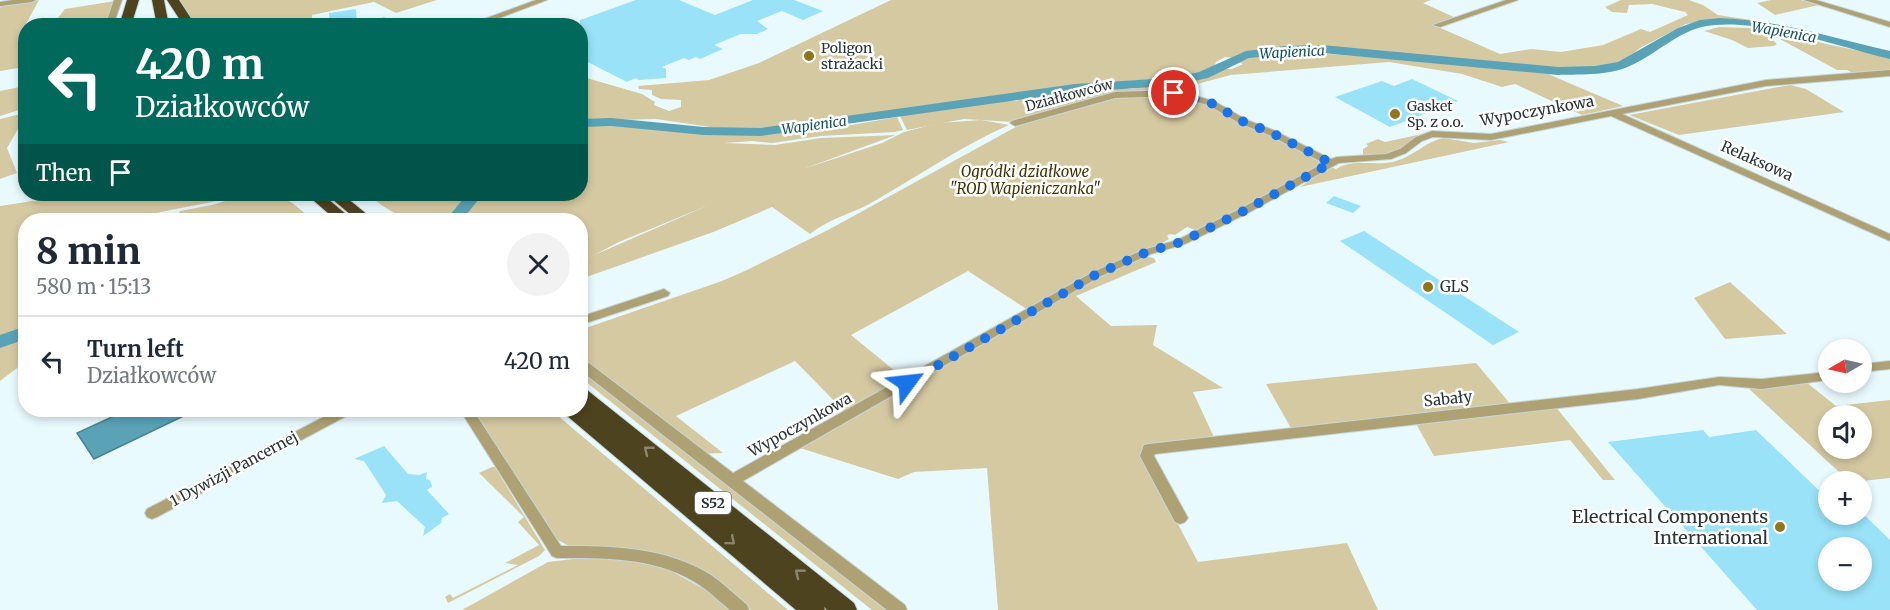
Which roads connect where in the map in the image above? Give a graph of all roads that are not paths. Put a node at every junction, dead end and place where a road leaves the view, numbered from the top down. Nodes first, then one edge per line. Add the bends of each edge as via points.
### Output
1 (32, 0) edge
2 (118, 0) edge
3 (133, 0) edge
4 (158, 0) edge
5 (173, 0) edge
6 (543, 0) edge
7 (1514, 0) edge
8 (1808, 0) edge
9 (0, 4) edge
10 (112, 18) edge
11 (127, 18) edge
12 (161, 18) edge
13 (185, 18) edge
14 (492, 18) edge
15 (1437, 25) dead end
16 (1890, 25) edge
17 (1890, 73) edge
18 (1612, 113) junction
19 (1015, 123) dead end
20 (1331, 163) junction
21 (329, 201) edge
22 (346, 213) edge
23 (1890, 238) edge
24 (664, 293) dead end
25 (588, 318) edge
26 (1890, 365) edge
27 (1872, 367) edge
28 (588, 370) edge
29 (1818, 377) edge
30 (588, 402) edge
31 (334, 417) edge
32 (470, 417) edge
33 (581, 417) edge
34 (733, 480) junction
35 (152, 513) dead end
36 (1180, 518) dead end
37 (741, 610) edge
38 (813, 610) edge
39 (844, 610) edge
40 (899, 610) edge

1 - 9 street
2 - 10 street
3 - 11 highway
4 - 12 highway
5 - 13 highway
6 - 14 street
7 - 15 street
8 - 16 street
17 - 18 street, Wypoczynkowa via 1766,83
18 - 20 street, Wypoczynkowa via 1491,137 1432,134 1387,157 1346,158
18 - 23 street, Relaksowa
19 - 20 street, Działkowców via 1115,95 1174,93 1211,103
20 - 34 street, Wypoczynkowa via 1181,242 1097,274
21 - 22 highway
24 - 25 street
26 - 27 street
28 - 34 street
29 - 36 street, Sabały via 1762,384 1719,381 1638,394 1149,449 1146,456
39 -> 30 highway, S52
31 - 35 street, 1 Dywizji Pancernej
32 - 37 street via 557,552 654,557 705,580
33 -> 38 highway, S52
34 - 40 street

